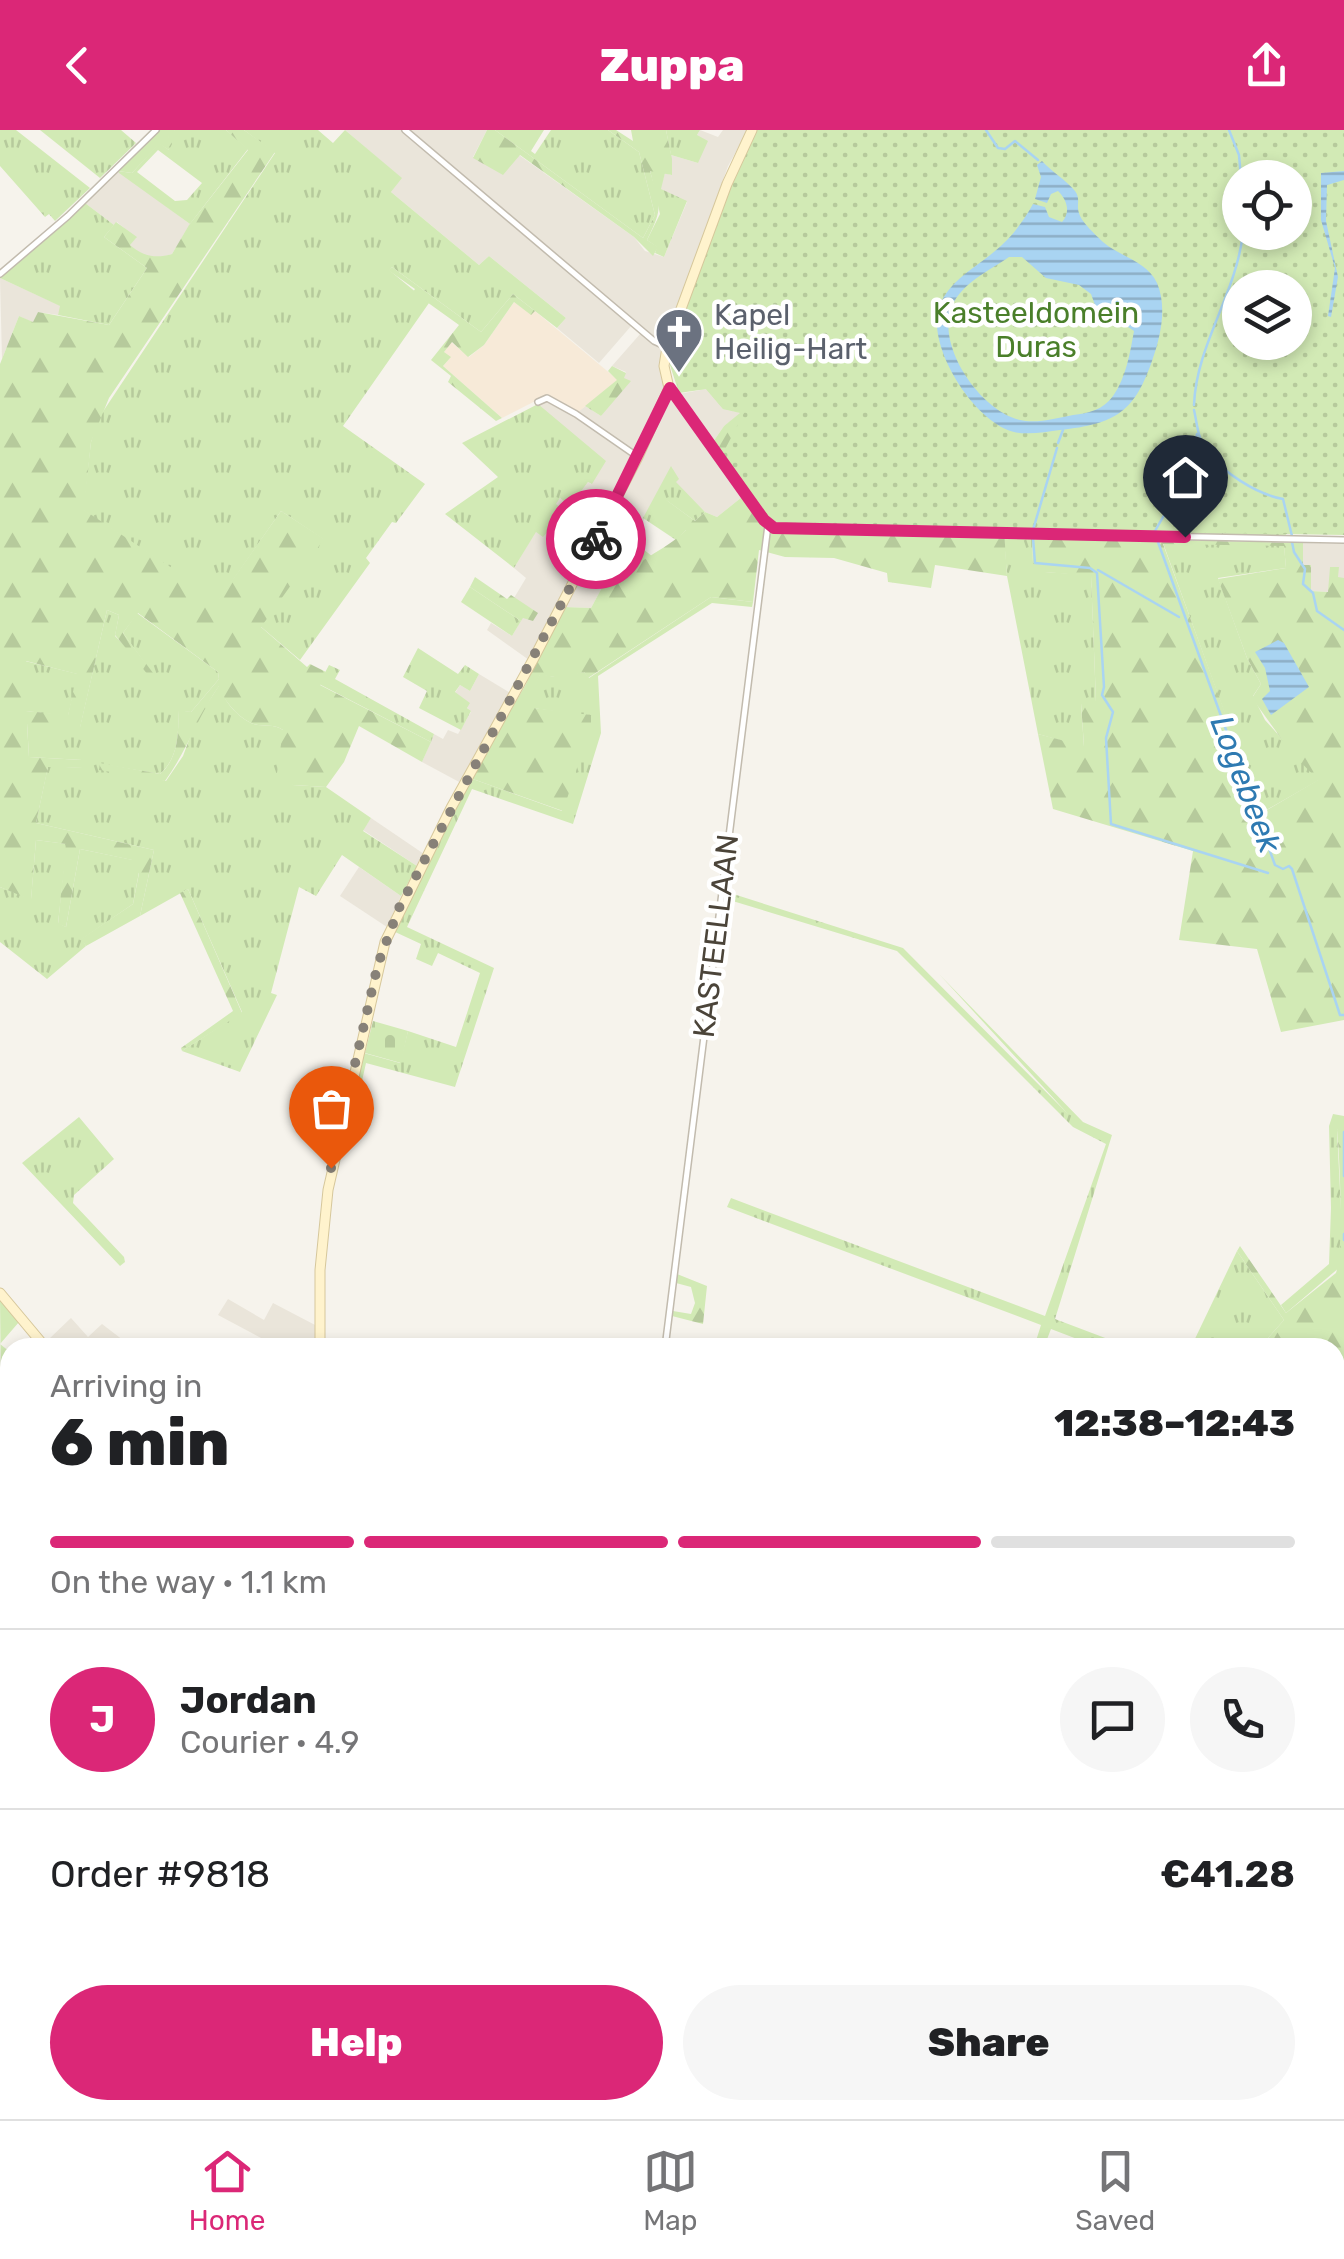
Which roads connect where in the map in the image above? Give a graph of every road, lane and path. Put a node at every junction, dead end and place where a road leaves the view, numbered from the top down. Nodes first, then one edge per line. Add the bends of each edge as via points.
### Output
1 (156, 130) edge
2 (405, 130) edge
3 (752, 130) edge
4 (0, 274) edge
5 (667, 347) junction
6 (670, 388) junction
7 (538, 402) dead end
8 (638, 457) junction
9 (768, 525) junction
10 (1344, 540) edge
11 (0, 1293) edge
12 (38, 1338) edge
13 (320, 1338) edge
14 (666, 1338) edge

1 - 4 street
2 - 5 street
3 - 5 street
5 - 6 street
6 - 8 street
6 - 9 street
7 - 8 street via 546,398 576,414
8 - 13 street via 384,942 328,1190
9 - 10 street
9 - 14 street, KASTEELLAAN
11 - 12 street

